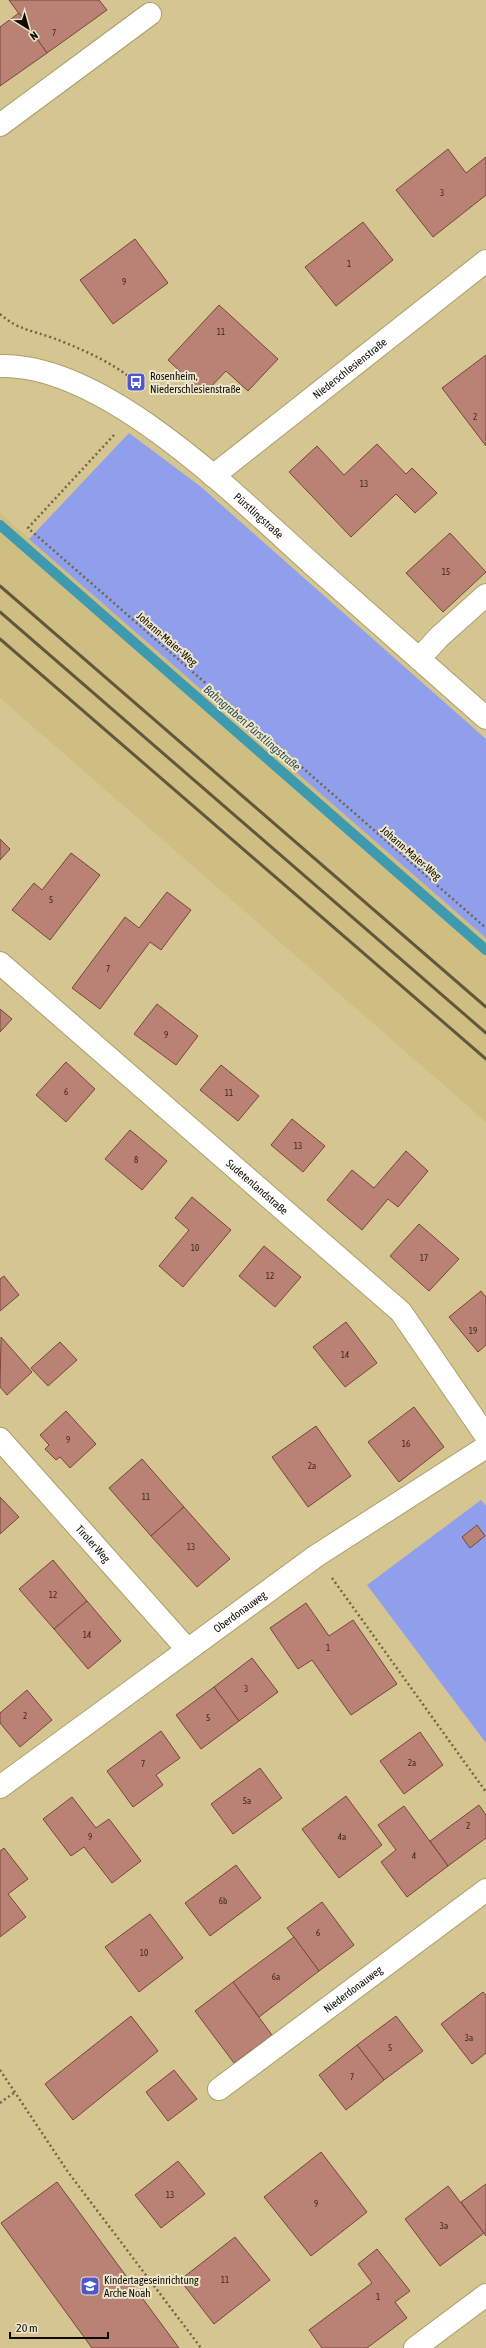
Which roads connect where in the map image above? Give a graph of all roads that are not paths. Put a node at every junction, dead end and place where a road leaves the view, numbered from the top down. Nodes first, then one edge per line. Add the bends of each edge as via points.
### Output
1 (150, 14) dead end
2 (0, 125) edge
3 (486, 261) edge
4 (0, 366) edge
5 (212, 476) junction
6 (486, 595) edge
7 (419, 659) junction
8 (486, 718) edge
9 (0, 963) edge
10 (486, 1436) edge
11 (0, 1439) edge
12 (486, 1447) edge
13 (187, 1649) junction
14 (0, 1787) edge
15 (486, 1890) edge
16 (219, 2090) dead end
17 (486, 2295) edge
18 (415, 2348) edge

1 - 2 street
3 - 5 street, Niederschlesienstraße
4 - 5 street, Pürstlingstraße via 49,373 94,391 134,414
5 - 7 street, Pürstlingstraße
6 - 7 street via 439,637
7 - 8 street, Pürstlingstraße
9 - 10 street, Sudetenlandstraße via 401,1312
11 - 13 street, Tiroler Weg
12 - 13 street, Oberdonauweg via 316,1556
13 - 14 street, Oberdonauweg
15 - 16 street, Niederdonauweg
17 - 18 street

